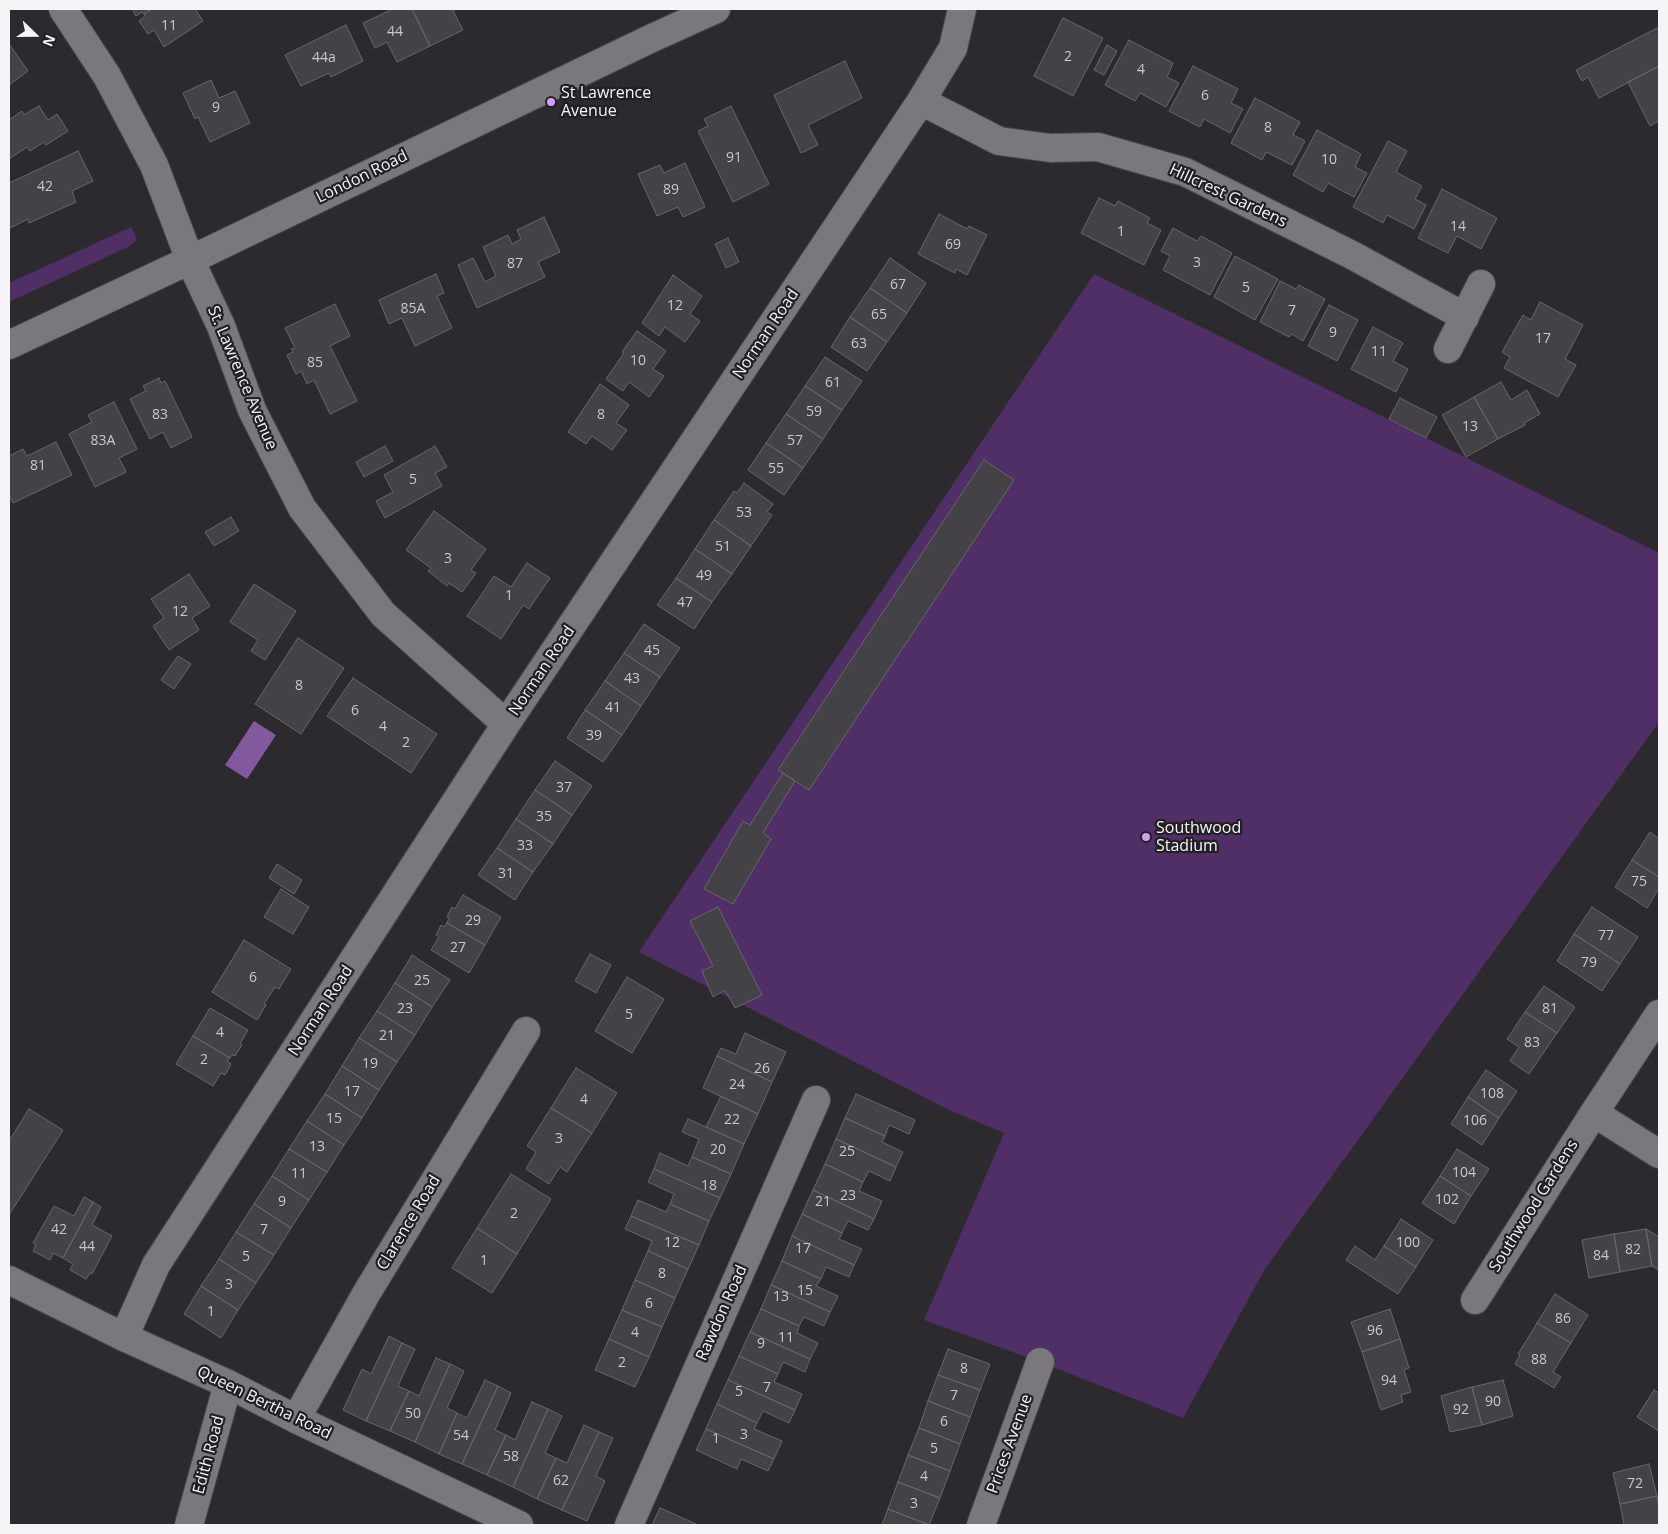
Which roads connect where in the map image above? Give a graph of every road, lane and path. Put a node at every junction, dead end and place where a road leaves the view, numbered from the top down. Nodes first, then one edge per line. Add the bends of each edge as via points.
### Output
1 (63, 9) edge
2 (716, 9) edge
3 (962, 9) edge
4 (921, 101) junction
5 (190, 260) junction
6 (1481, 284) dead end
7 (1465, 317) junction
8 (9, 346) edge
9 (1448, 350) dead end
10 (506, 724) junction
11 (1659, 1014) edge
12 (526, 1031) dead end
13 (816, 1100) dead end
14 (1594, 1112) junction
15 (1659, 1154) edge
16 (9, 1280) edge
17 (1475, 1300) dead end
18 (124, 1337) junction
19 (1040, 1362) dead end
20 (228, 1384) junction
21 (296, 1419) junction
22 (189, 1525) edge
23 (519, 1525) edge
24 (628, 1525) edge
25 (981, 1525) edge

1 - 5 street, St. Lawrence Avenue via 107,76 154,165
2 - 5 street, London Road
3 - 4 street, Norman Road via 954,48
4 - 7 street, Hillcrest Gardens via 999,141 1050,148 1098,147 1185,172 1352,255
4 - 10 street, Norman Road
5 - 8 street, London Road
5 - 10 street, St. Lawrence Avenue via 222,326 252,410 302,508 383,614
6 - 7 street
7 - 9 street
10 - 18 street, Norman Road via 156,1265
11 - 14 street, Southwood Gardens
12 - 21 street, Clarence Road via 366,1294
13 - 24 street, Rawdon Road
14 - 15 street
14 - 17 street, Southwood Gardens
16 - 18 street, Queen Bertha Road
18 - 20 street, Queen Bertha Road
19 - 25 street, Prices Avenue
20 - 21 street, Queen Bertha Road
20 - 22 street, Edith Road
21 - 23 street, Queen Bertha Road

